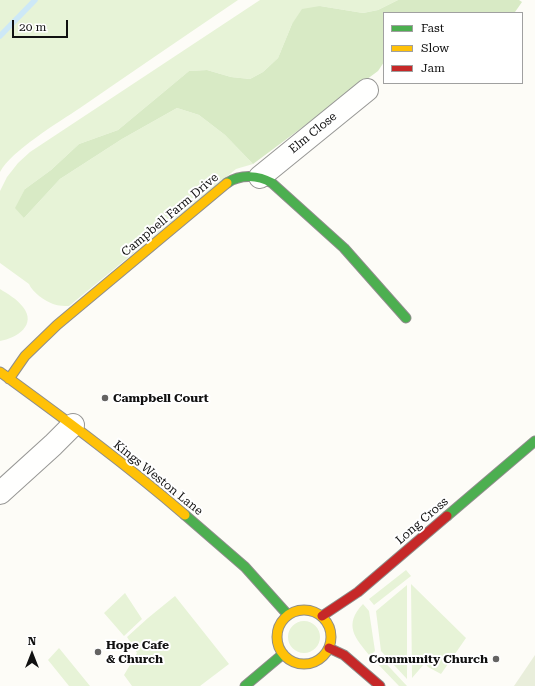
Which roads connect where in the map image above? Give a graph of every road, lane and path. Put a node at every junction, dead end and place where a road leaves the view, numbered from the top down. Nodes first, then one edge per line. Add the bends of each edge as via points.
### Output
1 (367, 90) dead end
2 (260, 177) junction
3 (406, 318) dead end
4 (0, 372) edge
5 (8, 379) junction
6 (73, 425) junction
7 (535, 441) edge
8 (0, 493) edge
9 (288, 615) junction
10 (322, 616) junction
11 (329, 648) junction
12 (283, 654) junction
13 (245, 686) edge
14 (380, 686) edge

1 - 2 street, Elm Close
2 - 3 street via 272,183 344,248
2 - 5 street, Campbell Farm Drive via 242,177 228,182 57,325 25,356
4 - 5 street, Kings Weston Lane
5 - 6 street, Kings Weston Lane
6 - 8 street
6 - 9 street, Kings Weston Lane via 149,484 245,567
7 - 10 street, Long Cross via 363,587
9 - 10 street via 306,610
9 - 12 street via 278,629 278,642
10 - 11 street via 331,631
11 - 12 street via 325,655 312,663 296,663
11 - 14 street via 344,655
12 - 13 street

